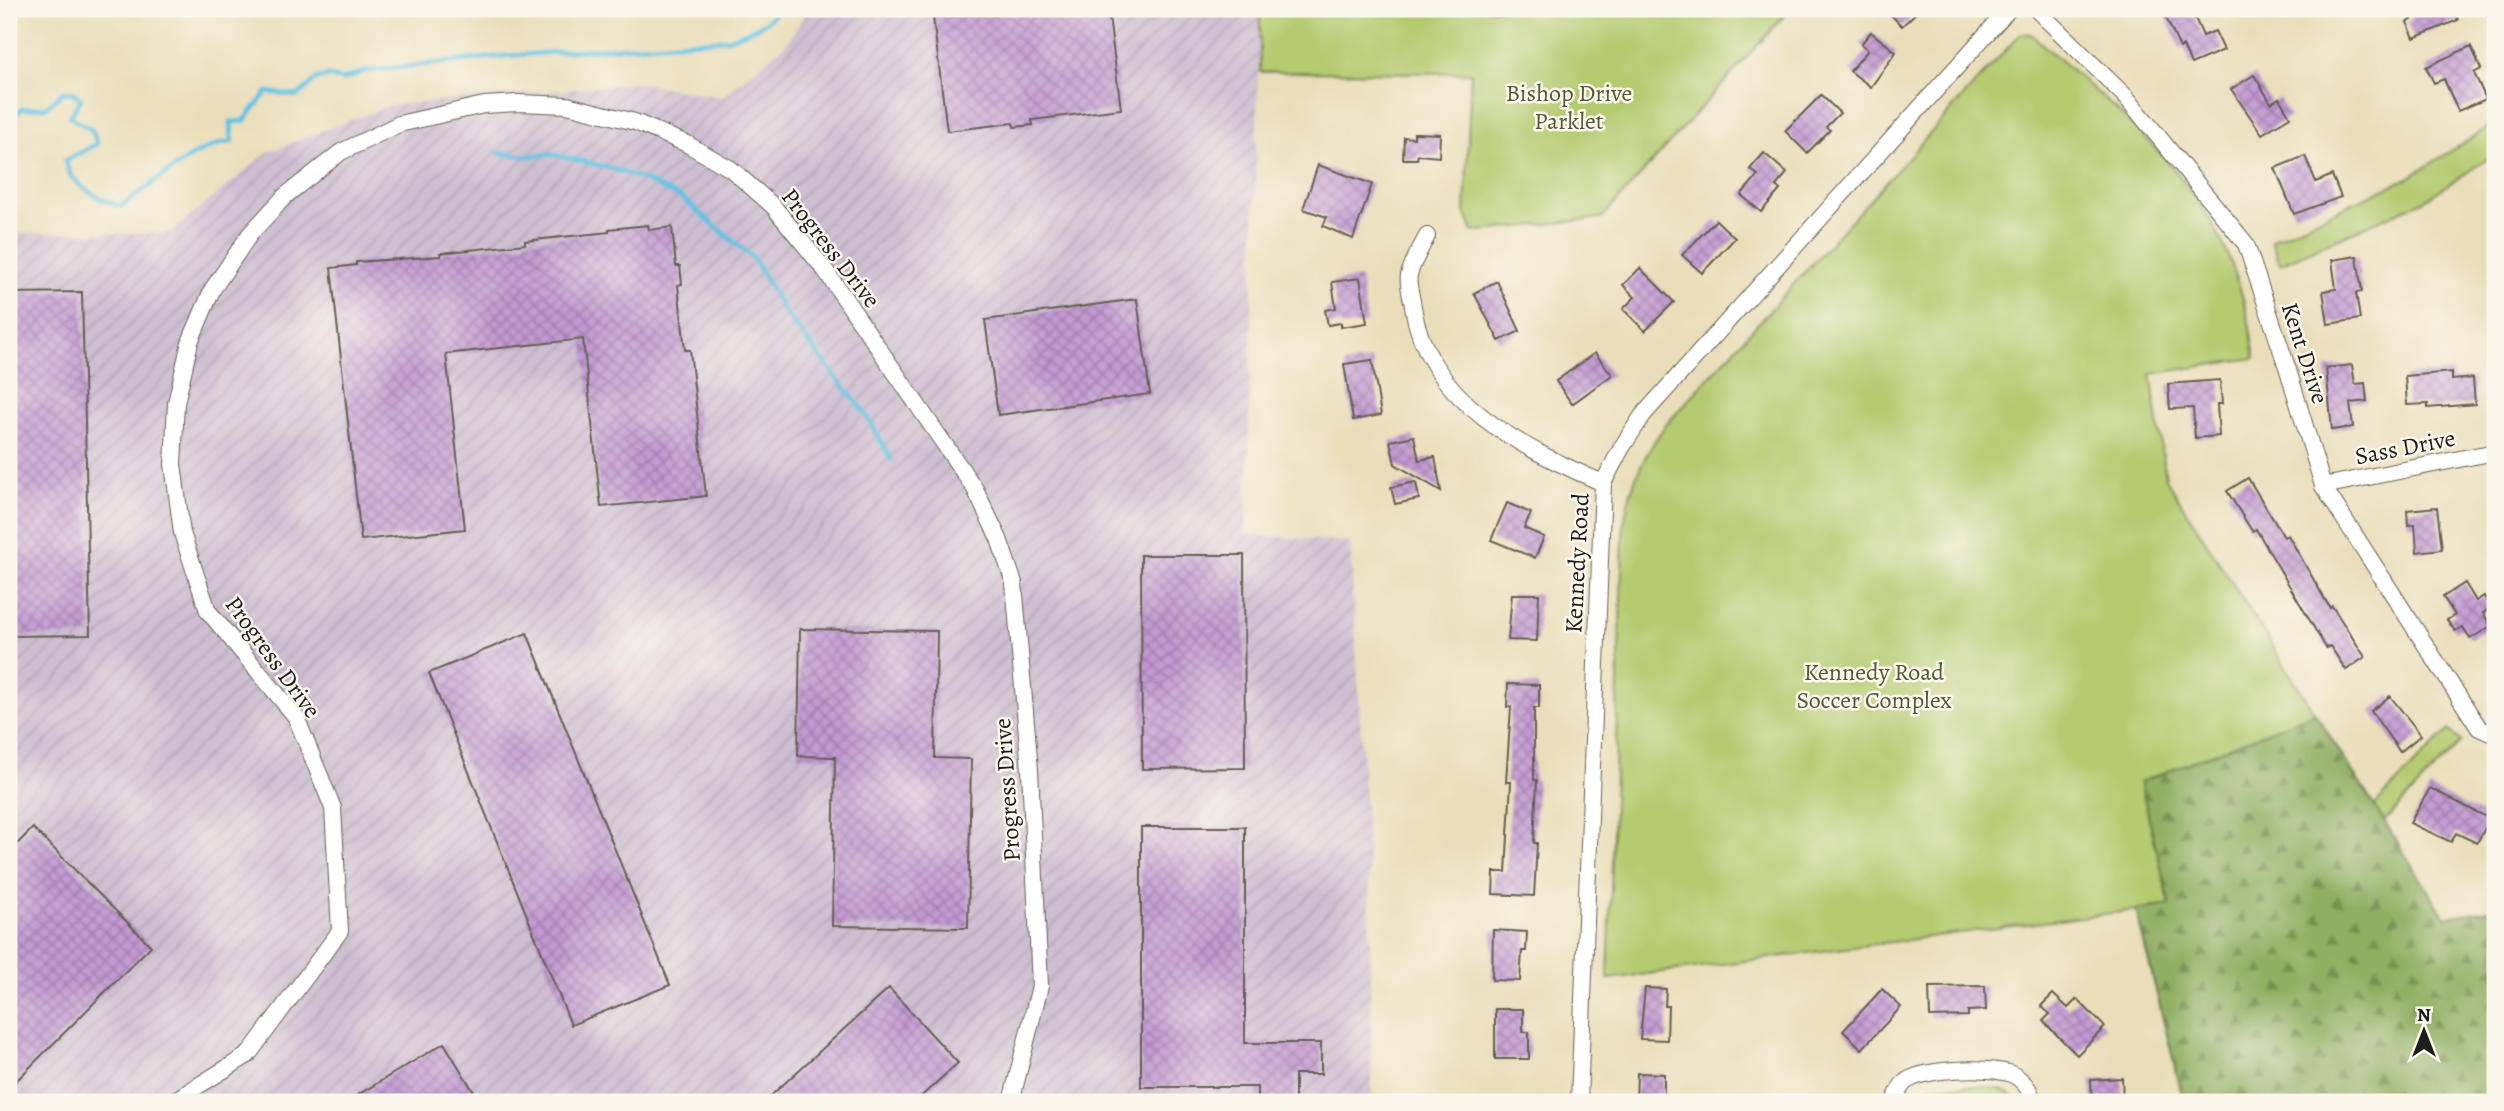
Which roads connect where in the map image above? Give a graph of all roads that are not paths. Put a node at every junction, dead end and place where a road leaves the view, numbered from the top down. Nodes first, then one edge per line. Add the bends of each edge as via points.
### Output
1 (2009, 9) edge
2 (2036, 9) edge
3 (1427, 236) dead end
4 (2495, 452) edge
5 (1603, 483) junction
6 (2323, 486) junction
7 (2495, 735) edge
8 (172, 1102) edge
9 (1011, 1102) edge
10 (1579, 1102) edge
11 (1894, 1102) edge
12 (2033, 1102) edge

1 - 5 street, Kennedy Road via 1643,415
2 - 6 street, Kent Drive via 2126,97 2246,244
3 - 5 street via 1409,276 1415,319 1429,360 1461,399 1495,428
4 - 6 street, Sass Drive
5 - 10 street, Kennedy Road
6 - 7 street, Kent Drive via 2479,728
8 - 9 street, Progress Drive via 248,1055 340,931 334,808 296,717 208,611 181,533 173,464 176,403 190,342 212,290 250,234 285,195 341,152 400,124 484,105 519,103 567,106 635,122 731,169 774,206 825,270 981,502 1014,583 1030,770 1040,986
11 - 12 street via 1905,1082 1919,1074 1973,1069 2010,1073 2027,1085

